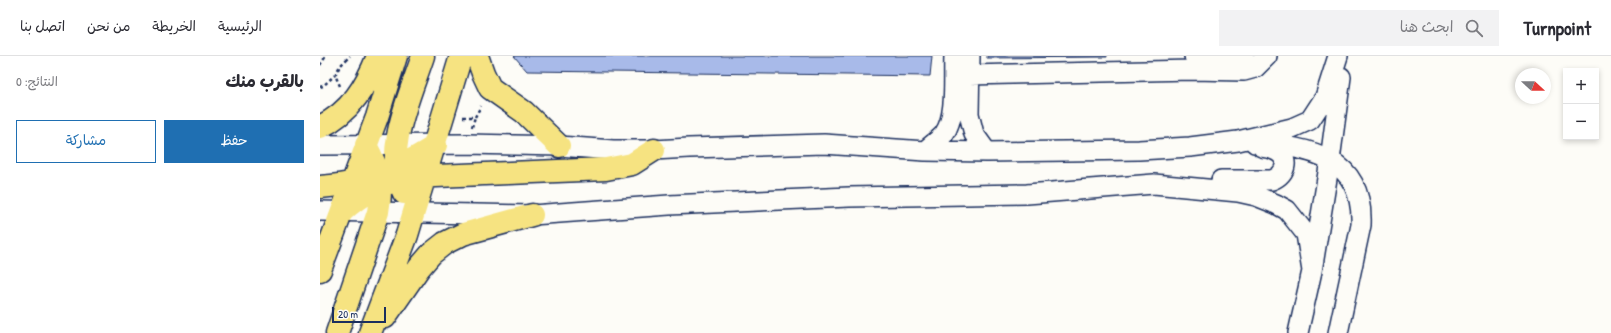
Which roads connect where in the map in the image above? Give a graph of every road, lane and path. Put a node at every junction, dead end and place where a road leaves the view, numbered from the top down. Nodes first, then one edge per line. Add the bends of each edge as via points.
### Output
1 (326, 56) edge
2 (378, 56) edge
3 (396, 56) edge
4 (423, 56) edge
5 (461, 56) edge
6 (477, 56) edge
7 (954, 56) edge
8 (970, 56) edge
9 (1244, 56) edge
10 (1268, 56) edge
11 (1338, 56) edge
12 (1344, 56) edge
13 (1192, 61) edge
14 (320, 65) edge
15 (335, 75) dead end
16 (969, 75) junction
17 (320, 87) edge
18 (320, 127) edge
19 (1238, 141) junction
20 (320, 144) edge
21 (366, 145) junction
22 (396, 145) junction
23 (436, 145) junction
24 (559, 146) junction
25 (654, 150) junction
26 (925, 151) junction
27 (987, 152) junction
28 (1330, 160) junction
29 (426, 176) junction
30 (388, 177) junction
31 (352, 183) junction
32 (1154, 184) junction
33 (320, 187) edge
34 (320, 211) edge
35 (342, 212) junction
36 (378, 212) junction
37 (415, 212) junction
38 (532, 214) junction
39 (320, 270) edge
40 (1312, 271) junction
41 (337, 333) edge
42 (370, 333) edge
43 (375, 333) edge
44 (1298, 333) edge
45 (1338, 333) edge

1 - 14 path
2 - 18 main road via 360,93 337,117
3 - 21 main road
4 - 22 main road
5 - 23 main road
6 - 24 main road via 490,88 524,112
7 - 26 street via 949,124 944,134
8 - 16 street
9 - 13 street
10 - 13 street via 1250,70
11 - 19 street via 1325,97 1310,120 1292,128
12 - 28 street
13 - 16 street
15 - 17 path
16 - 27 street via 968,104 971,124 974,134
19 - 27 street via 1140,150
19 - 28 street via 1293,146
19 - 32 street via 1275,150 1283,156 1286,164 1283,173 1272,180 1178,180
20 - 21 street
21 - 22 street
21 - 30 main road
21 - 31 main road
22 - 23 street
22 - 30 main road
23 - 24 street
23 - 29 main road
23 - 30 main road
24 - 25 street
25 - 26 street via 824,144
25 - 29 main road via 632,164 606,169
26 - 27 street
28 - 40 street
28 - 45 street via 1353,182 1361,209 1361,225
29 - 30 main road
29 - 37 main road
30 - 31 main road
30 - 35 main road
30 - 36 main road
30 - 37 main road via 402,191
31 - 33 main road
31 - 35 main road
32 - 38 street via 1027,194 849,196
32 - 40 street via 1238,192 1256,196 1287,210 1306,234
34 - 35 street
35 - 36 street
35 - 39 main road
36 - 37 street
36 - 41 main road
37 - 38 street
37 - 42 main road
38 - 43 main road via 463,234 445,243 419,268
40 - 44 street

